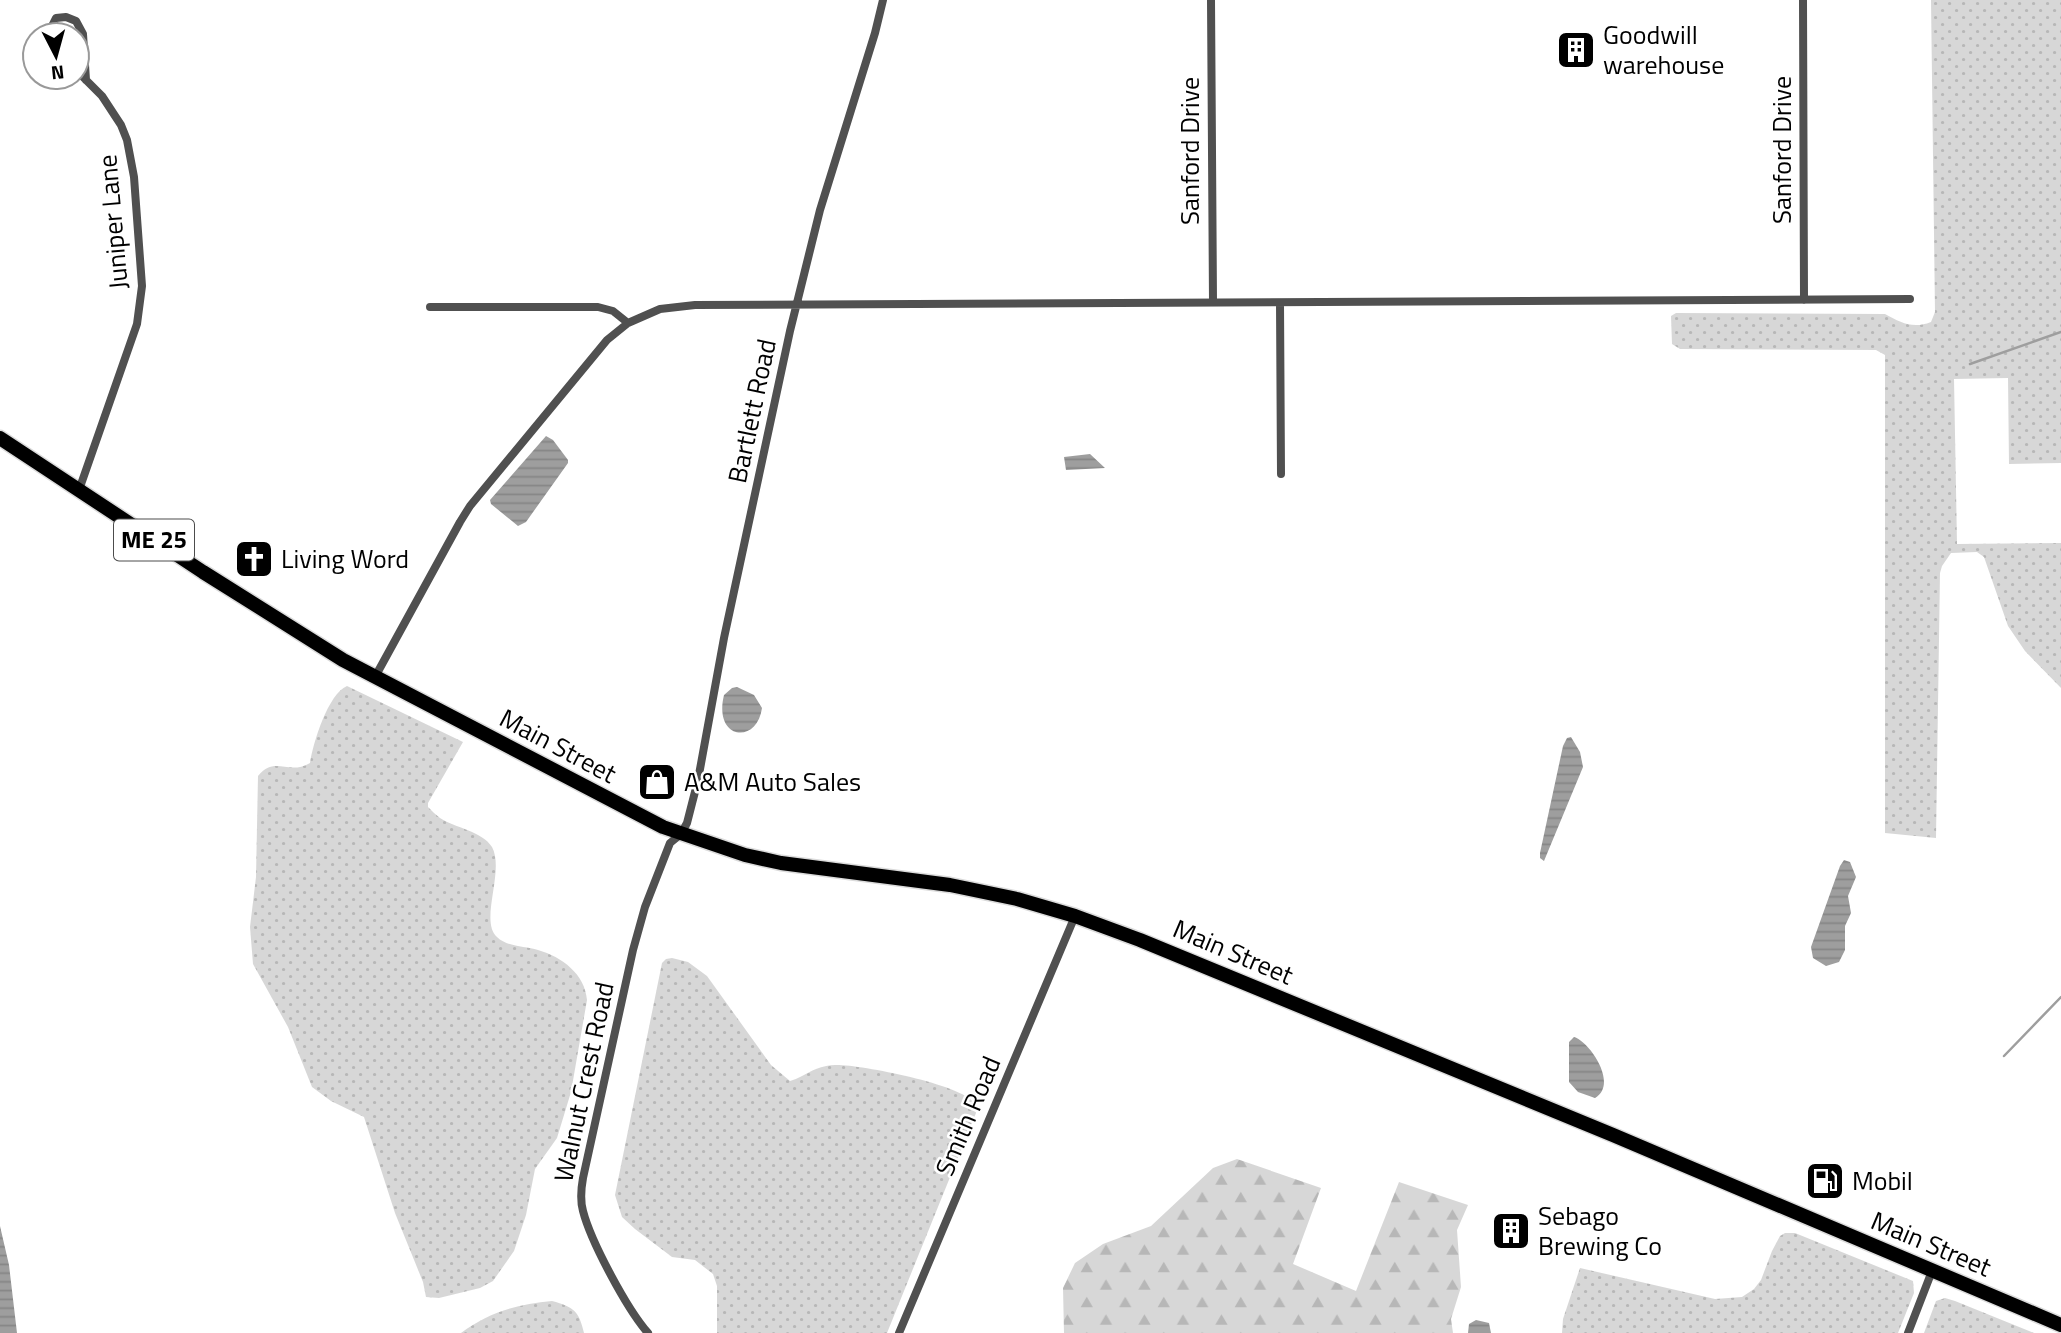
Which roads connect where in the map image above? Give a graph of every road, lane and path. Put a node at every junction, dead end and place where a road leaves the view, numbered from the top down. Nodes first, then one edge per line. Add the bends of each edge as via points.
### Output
1 (883, 0) edge
2 (1210, 0) edge
3 (1803, 0) edge
4 (54, 21) edge
5 (76, 21) edge
6 (91, 85) edge
7 (1910, 299) dead end
8 (1804, 300) junction
9 (1213, 302) junction
10 (1280, 303) junction
11 (796, 305) junction
12 (430, 307) dead end
13 (628, 323) junction
14 (0, 438) edge
15 (1281, 474) dead end
16 (79, 490) junction
17 (375, 677) junction
18 (681, 834) junction
19 (1076, 916) junction
20 (1932, 1271) junction
21 (2061, 1325) edge
22 (648, 1333) edge
23 (899, 1333) edge
24 (1908, 1333) edge

1 - 11 street, Bartlett Road
2 - 9 street, Sanford Drive
3 - 8 street, Sanford Drive
4 - 5 street via 66,17
6 - 16 street, Juniper Lane via 127,140 142,286 137,324
7 - 8 street
8 - 10 street
9 - 10 street
9 - 11 street
10 - 15 street
11 - 13 street via 678,306
11 - 18 street, Bartlett Road via 698,780
12 - 13 street via 598,307
13 - 17 street via 607,340 471,506
14 - 16 highway, ME 25
16 - 17 highway, Main Street / ME 25
17 - 18 highway, Main Street via 622,808
18 - 19 highway, Main Street via 781,863 950,885
18 - 22 street, Walnut Crest Road via 670,844 637,935 581,1194 588,1227
19 - 20 highway, Main Street
19 - 23 street, Smith Road
20 - 21 highway, Main Street
20 - 24 street

